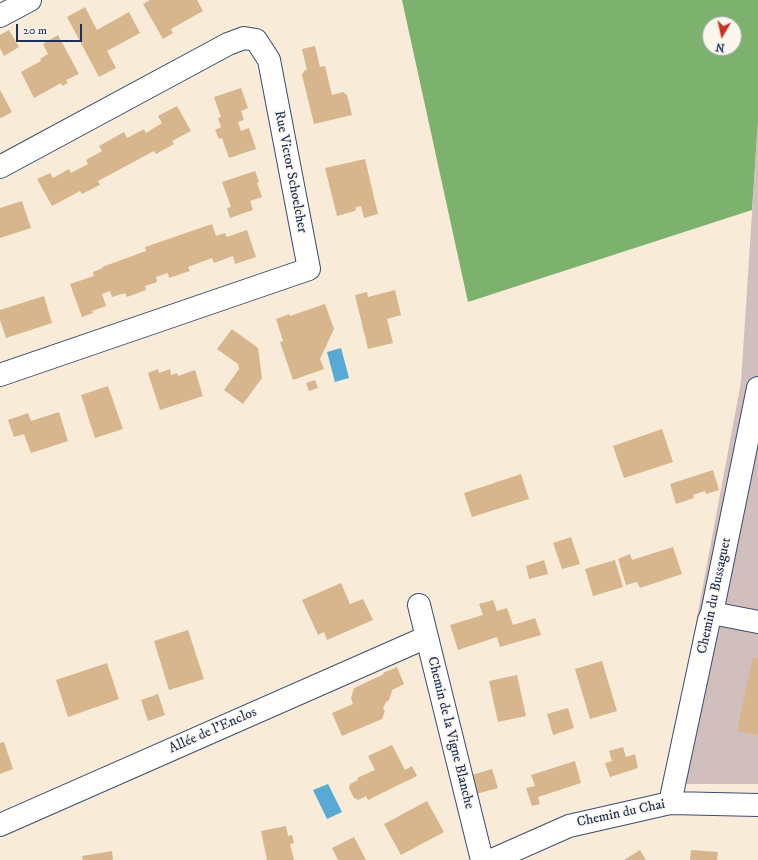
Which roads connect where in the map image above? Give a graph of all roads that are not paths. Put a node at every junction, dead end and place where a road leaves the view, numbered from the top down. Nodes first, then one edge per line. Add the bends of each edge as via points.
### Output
1 (30, 0) edge
2 (0, 16) edge
3 (0, 167) edge
4 (0, 375) edge
5 (758, 388) edge
6 (419, 605) dead end
7 (712, 612) junction
8 (758, 622) edge
9 (427, 637) junction
10 (670, 803) junction
11 (758, 805) edge
12 (0, 826) edge
13 (482, 860) edge
14 (492, 860) edge

1 - 2 street
3 - 4 street, Rue Victor Schoelcher via 228,44 244,38 256,40 269,60 309,269
5 - 7 street, Chemin du Bussaguet
6 - 9 street, Chemin de la Vigne Blanche
7 - 8 street
7 - 10 street, Chemin du Bussaguet
9 - 12 street, Allée de l'Enclos
9 - 13 street, Chemin de la Vigne Blanche
10 - 11 street, Chemin du Chai
10 - 14 street, Chemin du Chai via 569,826

